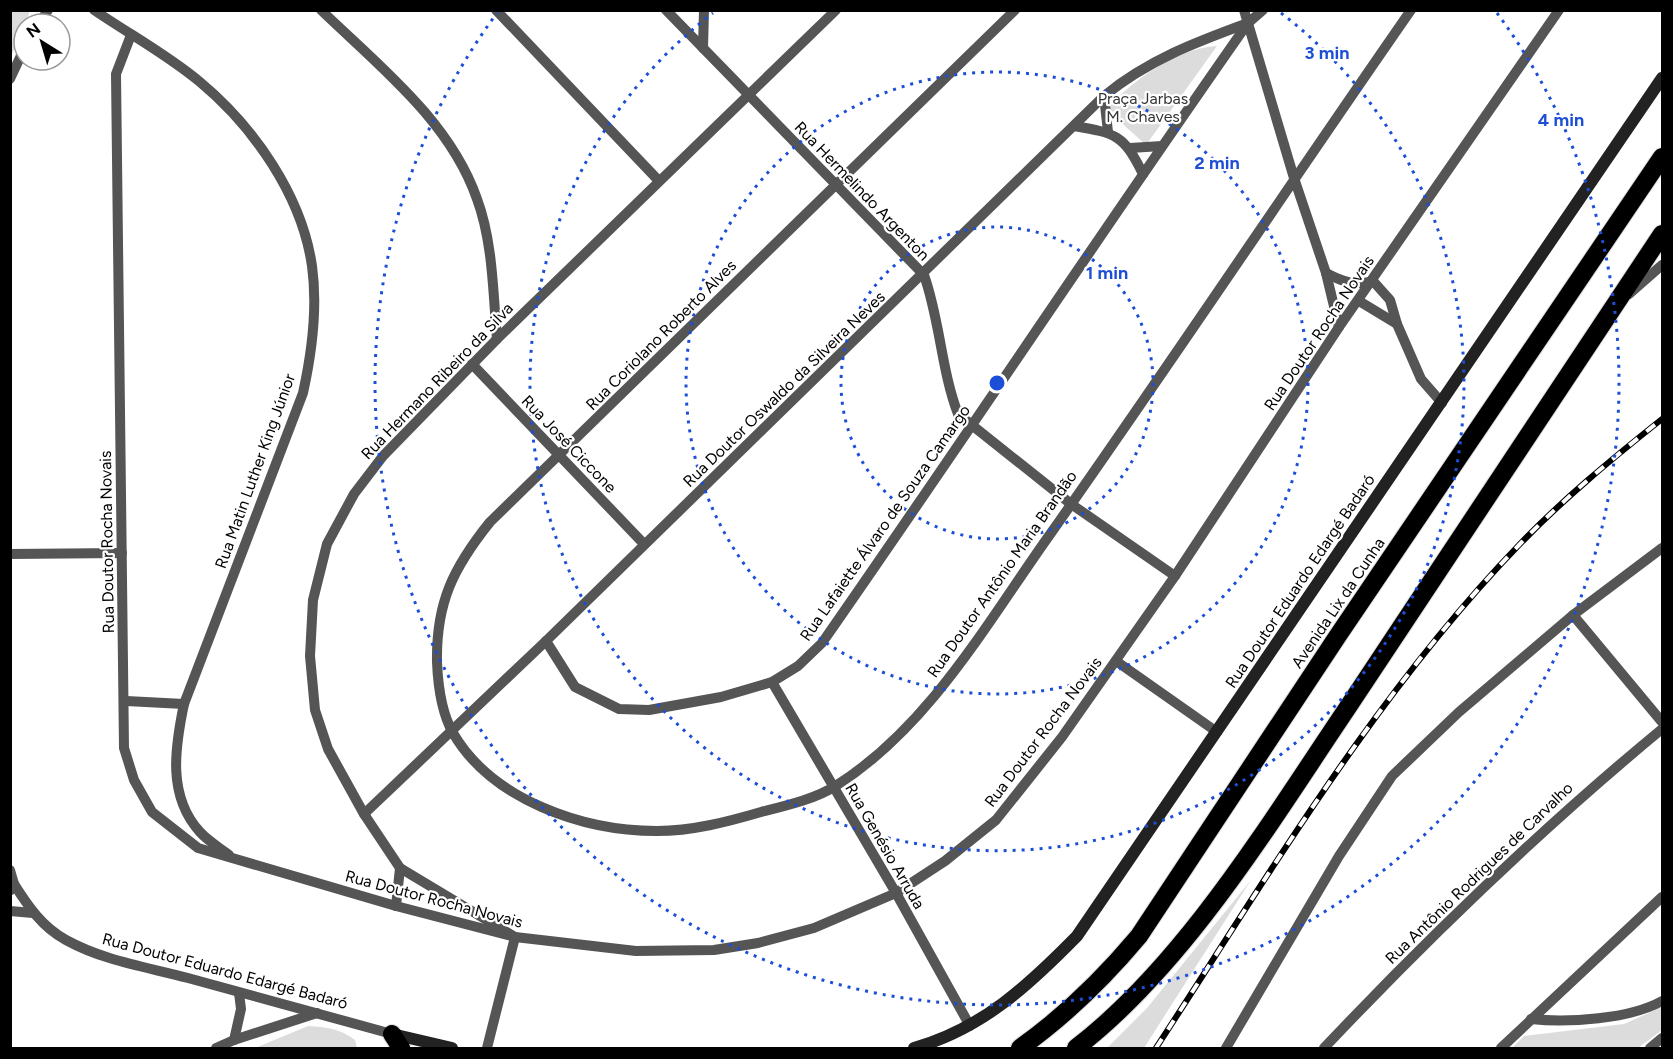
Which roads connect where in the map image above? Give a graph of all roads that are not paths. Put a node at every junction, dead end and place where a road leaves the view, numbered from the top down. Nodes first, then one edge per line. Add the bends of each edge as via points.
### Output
1 (94, 10) edge
2 (321, 10) edge
3 (496, 10) edge
4 (666, 10) edge
5 (704, 10) edge
6 (836, 10) edge
7 (1015, 10) edge
8 (1244, 10) edge
9 (1263, 10) edge
10 (1411, 10) edge
11 (1559, 10) edge
12 (1248, 23) junction
13 (131, 35) junction
14 (703, 48) junction
15 (1662, 78) edge
16 (747, 95) junction
17 (1104, 96) junction
18 (1074, 126) junction
19 (1108, 132) junction
20 (1162, 146) junction
21 (1130, 148) junction
22 (1662, 157) edge
23 (1143, 174) junction
24 (1294, 178) junction
25 (659, 181) junction
26 (835, 184) junction
27 (1662, 234) edge
28 (1662, 265) edge
29 (1326, 273) junction
30 (924, 275) junction
31 (1373, 282) junction
32 (1359, 301) junction
33 (1615, 306) junction
34 (1397, 324) junction
35 (1339, 327) junction
36 (497, 339) junction
37 (472, 364) junction
38 (1442, 403) junction
39 (972, 428) junction
40 (560, 456) junction
41 (1071, 504) junction
42 (644, 544) junction
43 (1662, 548) edge
44 (122, 553) junction
45 (10, 554) edge
46 (1174, 576) junction
47 (1573, 615) junction
48 (546, 641) junction
49 (1116, 660) junction
50 (772, 682) junction
51 (126, 701) junction
52 (184, 704) junction
53 (1662, 722) edge
54 (1662, 729) edge
55 (452, 731) junction
56 (1217, 732) junction
57 (834, 788) junction
58 (364, 814) junction
59 (234, 859) junction
60 (400, 868) junction
61 (10, 870) edge
62 (12, 887) edge
63 (896, 893) junction
64 (1662, 897) edge
65 (396, 906) junction
66 (10, 911) edge
67 (33, 913) junction
68 (515, 938) junction
69 (240, 993) junction
70 (1662, 1001) edge
71 (317, 1013) junction
72 (1531, 1019) junction
73 (970, 1026) junction
74 (1662, 1038) edge
75 (234, 1040) junction
76 (396, 1041) edge
77 (216, 1048) edge
78 (452, 1048) edge
79 (487, 1048) edge
80 (914, 1048) edge
81 (1020, 1048) edge
82 (1076, 1048) edge
83 (1226, 1048) edge
84 (1324, 1048) edge
85 (1501, 1048) edge
86 (1650, 1048) edge

1 - 13 street, Rua Matin Luther King Júnior
2 - 36 street via 443,135 470,180 486,240
3 - 25 street
4 - 14 street, Rua Hermelindo Argenton
5 - 14 street
6 - 16 street, Rua Hermano Ribeiro da Silva
7 - 26 street, Rua Coriolano Roberto Alves
8 - 12 street
9 - 12 street, Rua Lafaiette Álvaro de Souza Camargo
10 - 24 street, Rua Doutor Antônio Maria Brandão
11 - 31 street, Rua Doutor Rocha Novais
12 - 17 street, Rua Doutor Oswaldo da Silveira Neves via 1180,47 1129,75
12 - 20 street, Rua Lafaiette Álvaro de Souza Camargo
12 - 24 street
13 - 44 street, Rua Doutor Rocha Novais via 117,74
13 - 52 street, Rua Matin Luther King Júnior via 201,82 262,148 301,222 312,266 314,316 303,393
14 - 16 street, Rua Hermelindo Argenton
15 - 38 street, Rua Doutor Eduardo Edargé Badaró
16 - 25 street, Rua Hermano Ribeiro da Silva
16 - 26 street, Rua Hermelindo Argenton
17 - 18 street, Rua Doutor Oswaldo da Silveira Neves
17 - 19 street
18 - 19 street
18 - 30 street, Rua Doutor Oswaldo da Silveira Neves
19 - 21 street
20 - 21 street
20 - 23 street, Rua Lafaiette Álvaro de Souza Camargo
21 - 23 street
22 - 81 highway, Avenida Lix da Cunha via 1139,936 1102,980
23 - 39 street, Rua Lafaiette Álvaro de Souza Camargo
24 - 29 street
24 - 41 street, Rua Doutor Antônio Maria Brandão
25 - 36 street, Rua Hermano Ribeiro da Silva
26 - 30 street, Rua Hermelindo Argenton
26 - 40 street, Rua Coriolano Roberto Alves
27 - 33 highway
28 - 33 street
29 - 31 street via 1345,283
29 - 35 street
30 - 39 street, Rua Hermelindo Argenton via 933,300 951,395 958,414
30 - 42 street, Rua Doutor Oswaldo da Silveira Neves
31 - 32 street, Rua Doutor Rocha Novais
31 - 34 street via 1390,300
32 - 34 street
32 - 35 street, Rua Doutor Rocha Novais
33 - 82 highway via 1457,547 1223,888 1167,963
34 - 38 street via 1421,379
35 - 46 street, Rua Doutor Rocha Novais
36 - 37 street, Rua Hermano Ribeiro da Silva
37 - 40 street, Rua José Ciccone
37 - 58 street, Rua Hermano Ribeiro da Silva via 383,456 354,494 327,544 316,589 310,656 315,710 328,749
38 - 56 street, Rua Doutor Eduardo Edargé Badaró
39 - 41 street, Rua Hermelindo Argenton
39 - 50 street, Rua Lafaiette Álvaro de Souza Camargo via 822,643 798,666
40 - 42 street, Rua José Ciccone
40 - 55 street, Rua Coriolano Roberto Alves via 490,522 467,550 452,578 439,615 437,640 440,699
41 - 46 street, Rua Hermelindo Argenton
41 - 57 street, Rua Doutor Antônio Maria Brandão via 922,714 890,746
42 - 48 street, Rua Doutor Oswaldo da Silveira Neves
43 - 47 street
44 - 45 street
44 - 51 street, Rua Doutor Rocha Novais
46 - 49 street, Rua Doutor Rocha Novais
47 - 53 street
47 - 83 street via 1392,776 1339,856
48 - 50 street, Rua Lafaiette Álvaro de Souza Camargo via 575,687 619,709 682,706
48 - 55 street, Rua Doutor Oswaldo da Silveira Neves
49 - 56 street
49 - 63 street, Rua Doutor Rocha Novais via 996,820 945,861
50 - 57 street, Rua Genésio Arruda
51 - 52 street
51 - 59 street, Rua Doutor Rocha Novais via 124,748 134,780 152,812 198,848
52 - 59 street, Rua Matin Luther King Júnior via 175,772 183,805 200,832
54 - 84 street, Rua Antônio Rodrigues de Carvalho via 1585,793 1459,909
55 - 57 street, Rua Doutor Antônio Maria Brandão via 482,768 520,797 560,815 599,825 657,831 713,825
55 - 58 street, Rua Doutor Oswaldo da Silveira Neves
56 - 73 street, Rua Doutor Eduardo Edargé Badaró via 1077,936 1019,993
57 - 63 street, Rua Genésio Arruda
58 - 60 street, Rua Hermano Ribeiro da Silva
59 - 65 street, Rua Doutor Rocha Novais
60 - 65 street
60 - 68 street, Rua Hermano Ribeiro da Silva
61 - 62 street, Rua Doutor Eduardo Edargé Badaró
62 - 67 street, Rua Doutor Eduardo Edargé Badaró
63 - 68 street, Rua Doutor Rocha Novais via 814,928 714,950 636,951
63 - 73 street, Rua Genésio Arruda
64 - 72 street
65 - 68 street, Rua Doutor Rocha Novais
66 - 67 street
67 - 69 street, Rua Doutor Eduardo Edargé Badaró via 65,940 92,952
68 - 79 street
69 - 71 street, Rua Doutor Eduardo Edargé Badaró
69 - 75 street via 241,1009
70 - 72 street via 1650,1008 1601,1017
71 - 75 street
71 - 76 street, Rua Doutor Eduardo Edargé Badaró
72 - 85 street
73 - 80 street, Rua Doutor Eduardo Edargé Badaró
74 - 86 street
75 - 77 street
76 - 78 street, Rua Doutor Eduardo Edargé Badaró

